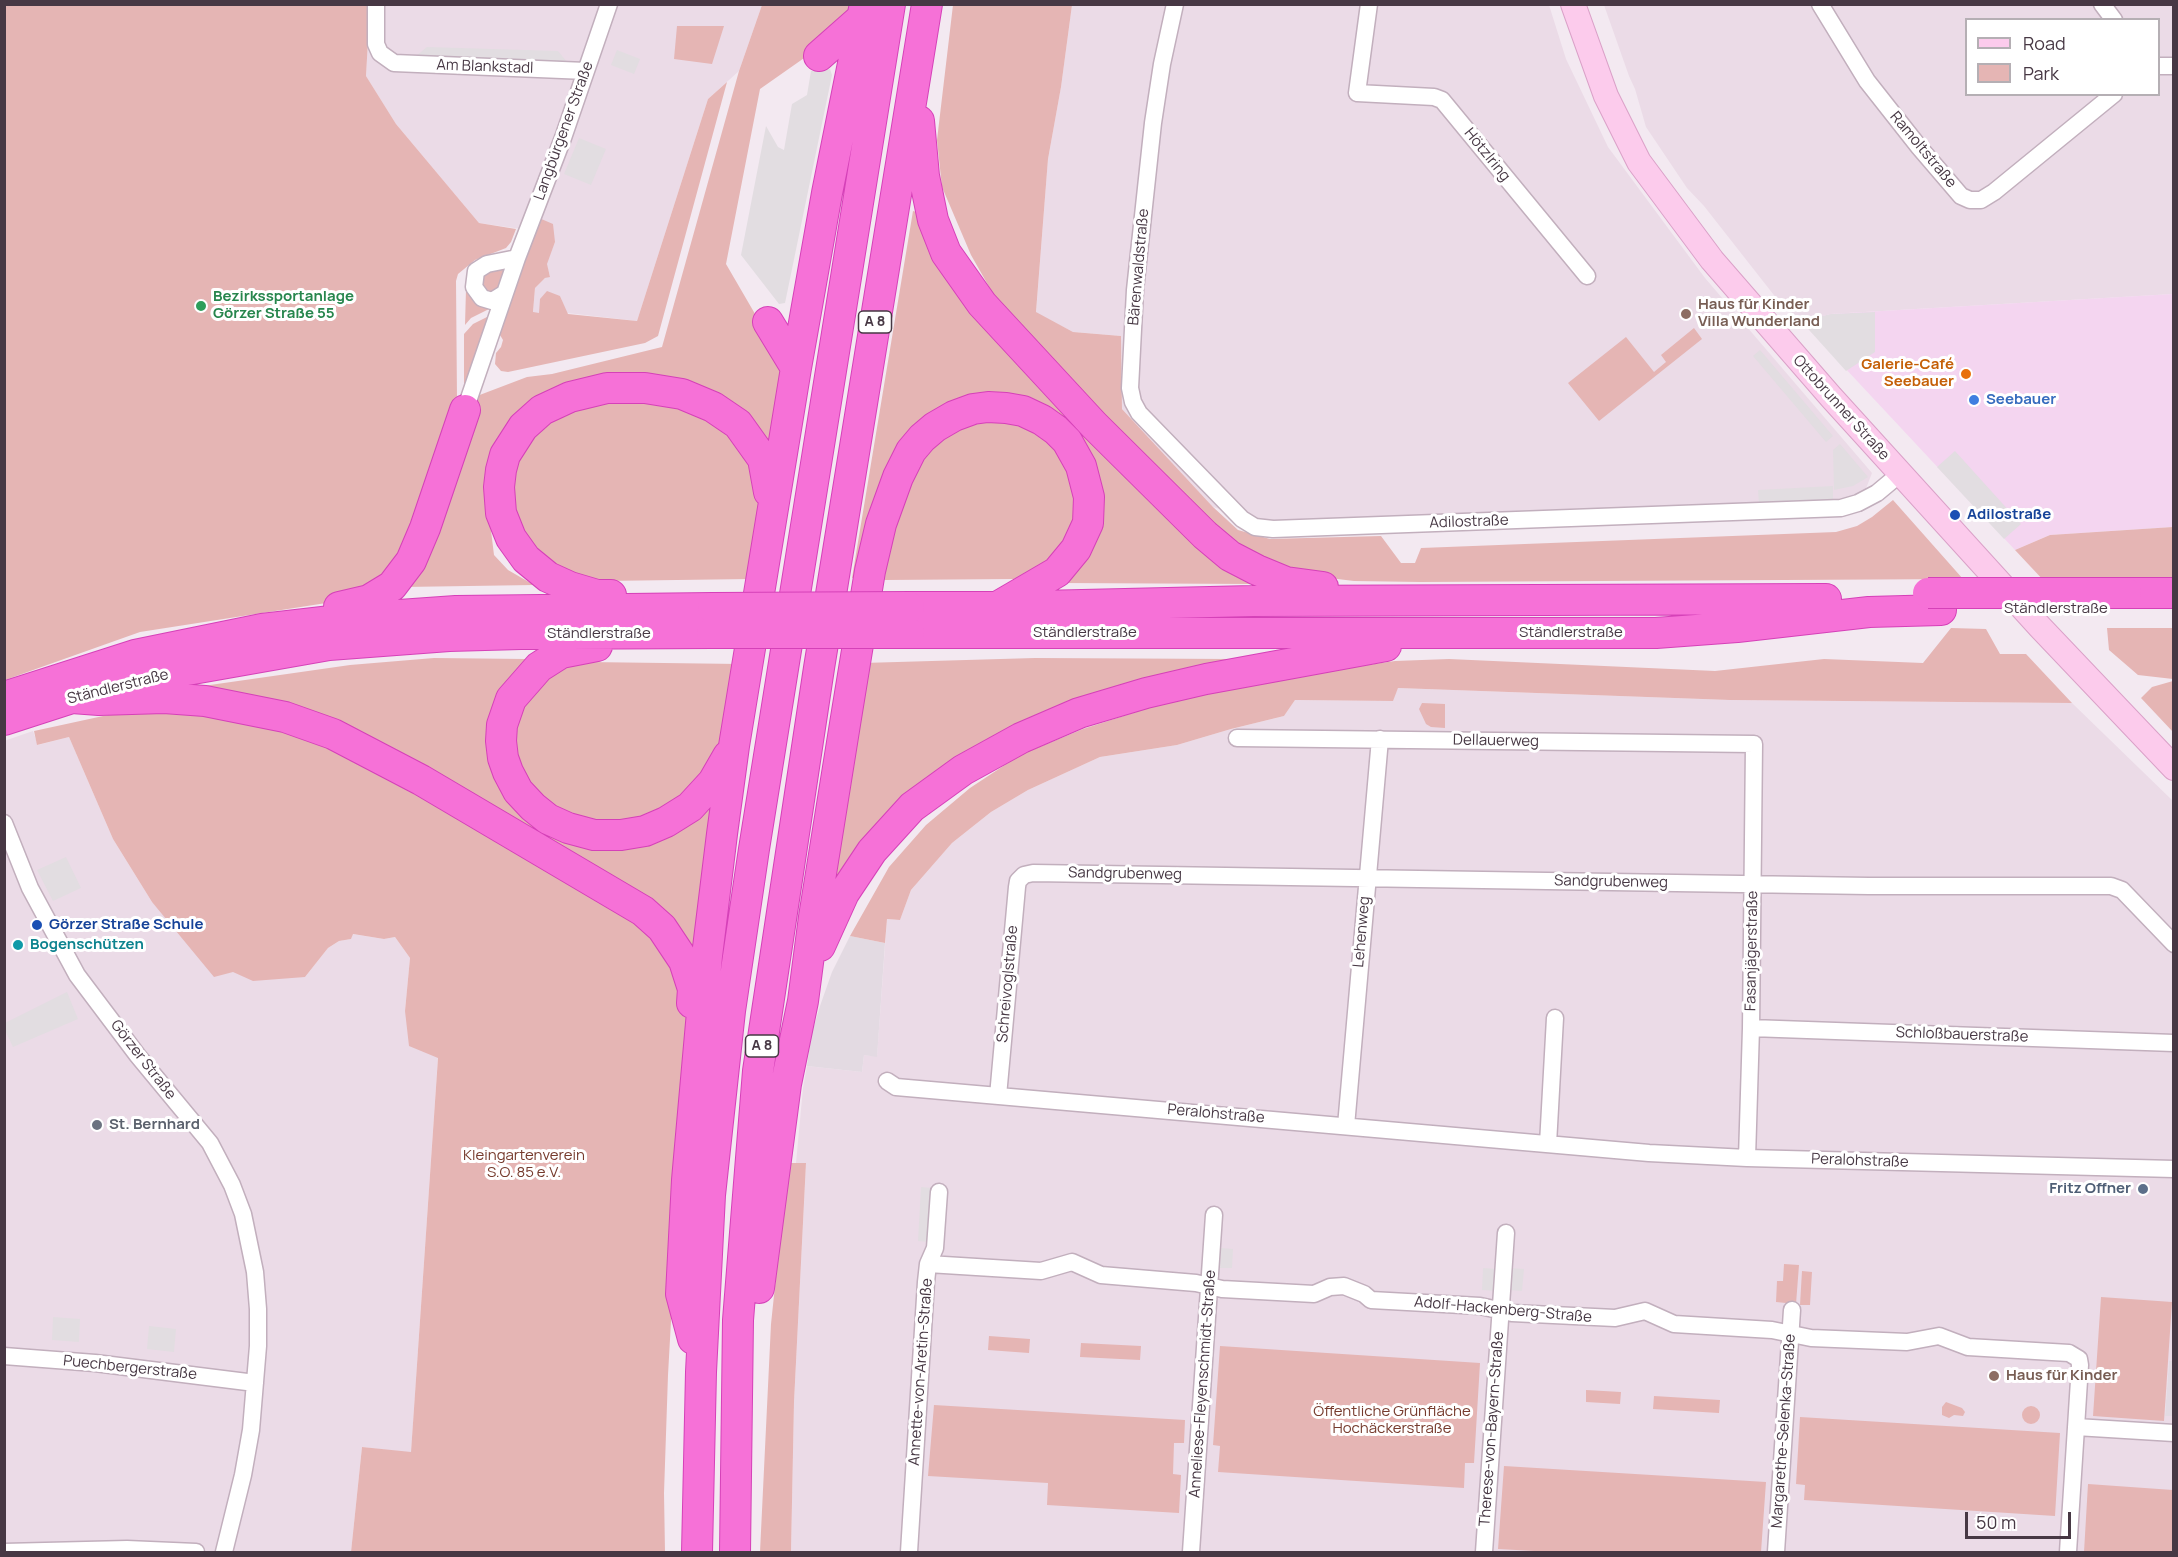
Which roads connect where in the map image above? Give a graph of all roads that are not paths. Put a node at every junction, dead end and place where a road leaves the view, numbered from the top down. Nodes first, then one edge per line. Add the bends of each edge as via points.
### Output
1 (376, 4) edge
2 (609, 4) edge
3 (890, 4) edge
4 (927, 4) edge
5 (1175, 4) edge
6 (1368, 4) edge
7 (1573, 4) edge
8 (1820, 4) edge
9 (2102, 4) edge
10 (863, 11) edge
11 (2112, 18) edge
12 (819, 56) dead end
13 (586, 71) junction
14 (914, 79) junction
15 (2112, 96) edge
16 (517, 258) junction
17 (1587, 276) dead end
18 (506, 293) junction
19 (768, 322) dead end
20 (796, 368) junction
21 (465, 410) joint
22 (1901, 473) junction
23 (1219, 496) joint
24 (771, 514) junction
25 (2174, 593) edge
26 (1387, 600) junction
27 (1934, 601) junction
28 (2132, 601) junction
29 (997, 607) junction
30 (2174, 609) edge
31 (707, 616) junction
32 (909, 620) junction
33 (262, 629) junction
34 (1482, 632) junction
35 (666, 633) junction
36 (4, 697) edge
37 (72, 698) junction
38 (4, 720) edge
39 (1238, 738) dead end
40 (1380, 739) junction
41 (1754, 744) joint
42 (734, 746) junction
43 (2174, 768) edge
44 (4, 823) edge
45 (1024, 875) joint
46 (1366, 878) junction
47 (1752, 884) junction
48 (2174, 944) edge
49 (803, 1001) junction
50 (1555, 1018) dead end
51 (1751, 1028) junction
52 (2174, 1043) edge
53 (887, 1081) dead end
54 (998, 1096) junction
55 (694, 1103) junction
56 (1346, 1126) junction
57 (1548, 1144) junction
58 (1747, 1158) junction
59 (2174, 1169) edge
60 (939, 1192) dead end
61 (1214, 1215) dead end
62 (1506, 1233) dead end
63 (928, 1264) junction
64 (1209, 1285) junction
65 (1500, 1309) junction
66 (1792, 1310) dead end
67 (738, 1320) junction
68 (1790, 1333) junction
69 (4, 1356) edge
70 (701, 1372) junction
71 (255, 1383) junction
72 (2076, 1427) junction
73 (2174, 1433) edge
74 (4, 1552) edge
75 (196, 1552) edge
76 (224, 1552) edge
77 (697, 1552) edge
78 (735, 1552) edge
79 (909, 1552) edge
80 (1191, 1552) edge
81 (1484, 1552) edge
82 (1776, 1552) edge
83 (2068, 1552) edge

1 - 13 street, Am Blankstadl via 376,44 386,58 401,64
2 - 13 street, Langbürgener Straße
3 - 70 highway, A 8 via 730,1011 710,1195
4 - 14 highway, A 8
5 - 23 street, Bärenwaldstraße via 1153,123 1135,290 1130,388 1138,413
6 - 17 street, Hötzlring via 1357,93 1442,100
7 - 22 main road, Ottobrunner Straße via 1606,96 1639,162 1712,260
8 - 15 street, Ramoltstraße via 1867,81 1961,196 1970,200 1981,200 1994,192
9 - 11 street
10 - 12 highway
10 - 20 highway
13 - 16 street, Langbürgener Straße
14 - 26 highway via 924,176 933,220 946,253 982,304 1094,425 1230,556 1286,582 1356,589
14 - 67 highway, A 8 via 758,1071
16 - 18 street, Langbürgener Straße
16 - 18 street via 487,264 476,271 474,287 482,298 492,301
18 - 21 street, Langbürgener Straße
19 - 20 highway
20 - 24 highway
21 - 33 highway via 425,528 411,561 392,586 369,600 280,617
22 - 23 street, Adilostraße via 1858,504 1841,507 1273,529 1255,527
22 - 43 main road, Ottobrunner Straße
24 - 31 highway via 763,459 753,443 738,424 713,407 682,394 645,388 607,388 570,397 542,410 523,427 506,454 499,487 501,513 511,538 526,559 548,577 597,595 672,598
24 - 42 highway
25 - 28 highway, Ständlerstraße
26 - 27 highway, Ständlerstraße
26 - 29 highway, Ständlerstraße
27 - 28 highway, Ständlerstraße, bridge
27 - 34 highway, Ständlerstraße via 1869,612 1656,633
28 - 30 highway, Ständlerstraße
29 - 32 highway, Ständlerstraße
29 - 49 highway via 1057,572 1076,549 1088,523 1089,497 1081,466 1056,430 1023,411 988,407 954,416 922,438 898,477 881,524 843,735
31 - 32 highway, Ständlerstraße, bridge
31 - 33 highway, Ständlerstraße via 456,611
31 - 35 highway, Ständlerstraße
32 - 34 highway, Ständlerstraße
33 - 36 highway, Ständlerstraße via 135,655
34 - 49 highway via 1463,645 1388,646 1206,679 1079,713 1021,738 963,770 912,807 872,851 844,893 823,936
35 - 37 highway, Ständlerstraße via 459,636 329,645 187,670
35 - 42 highway via 649,640 561,652 527,678 511,699 502,725 501,741 508,772 518,791 548,819 568,828 594,836 645,831 690,807 713,782
37 - 38 highway, Ständlerstraße
37 - 55 highway via 205,701 285,717 333,734 421,780 643,911 662,928 684,961 693,989 690,1081
39 - 40 street, Dellauerweg
40 - 41 street, Dellauerweg
40 - 46 street, Lehenweg
41 - 47 street, Fasanjägerstraße
42 - 55 highway
44 - 71 street, Görzer Straße via 30,888 77,975 210,1143 232,1185 243,1214 255,1272 259,1326
45 - 46 street, Sandgrubenweg
45 - 54 street, Schreivoglstraße via 1017,886
46 - 47 street, Sandgrubenweg
46 - 56 street, Lehenweg
47 - 48 street, Sandgrubenweg via 2111,886 2122,890
47 - 51 street, Fasanjägerstraße
49 - 67 highway via 786,1084 758,1294
50 - 57 street
51 - 52 street, Schloßbauerstraße
51 - 58 street, Fasanjägerstraße
53 - 54 street, Peralohstraße via 896,1086
54 - 56 street, Peralohstraße
55 - 70 highway via 681,1294
56 - 57 street, Peralohstraße
57 - 58 street, Peralohstraße
58 - 59 street, Peralohstraße
60 - 63 street, Annette-von-Aretin-Straße via 935,1248
61 - 64 street, Anneliese-Fleyenschmidt-Straße
62 - 65 street, Therese-von-Bayern-Straße
63 - 64 street, Adolf-Hackenberg-Straße via 1041,1271 1072,1262 1101,1275
63 - 79 street, Annette-von-Aretin-Straße
64 - 65 street, Adolf-Hackenberg-Straße via 1314,1294 1344,1286 1371,1300
64 - 80 street, Anneliese-Fleyenschmidt-Straße
65 - 68 street, Adolf-Hackenberg-Straße via 1512,1313 1615,1318 1645,1311 1674,1324
65 - 81 street, Therese-von-Bayern-Straße
66 - 68 street, Margarethe-Selenka-Straße
67 - 78 highway, A 8
68 - 72 street, Adolf-Hackenberg-Straße via 1811,1338 1907,1342 1939,1336 1968,1347 2068,1353 2079,1359 2080,1365
68 - 82 street, Margarethe-Selenka-Straße
69 - 71 street, Puechbergerstraße
70 - 77 highway, A 8
71 - 76 street, Görzer Straße via 248,1452
72 - 73 street
72 - 83 street
74 - 75 street

